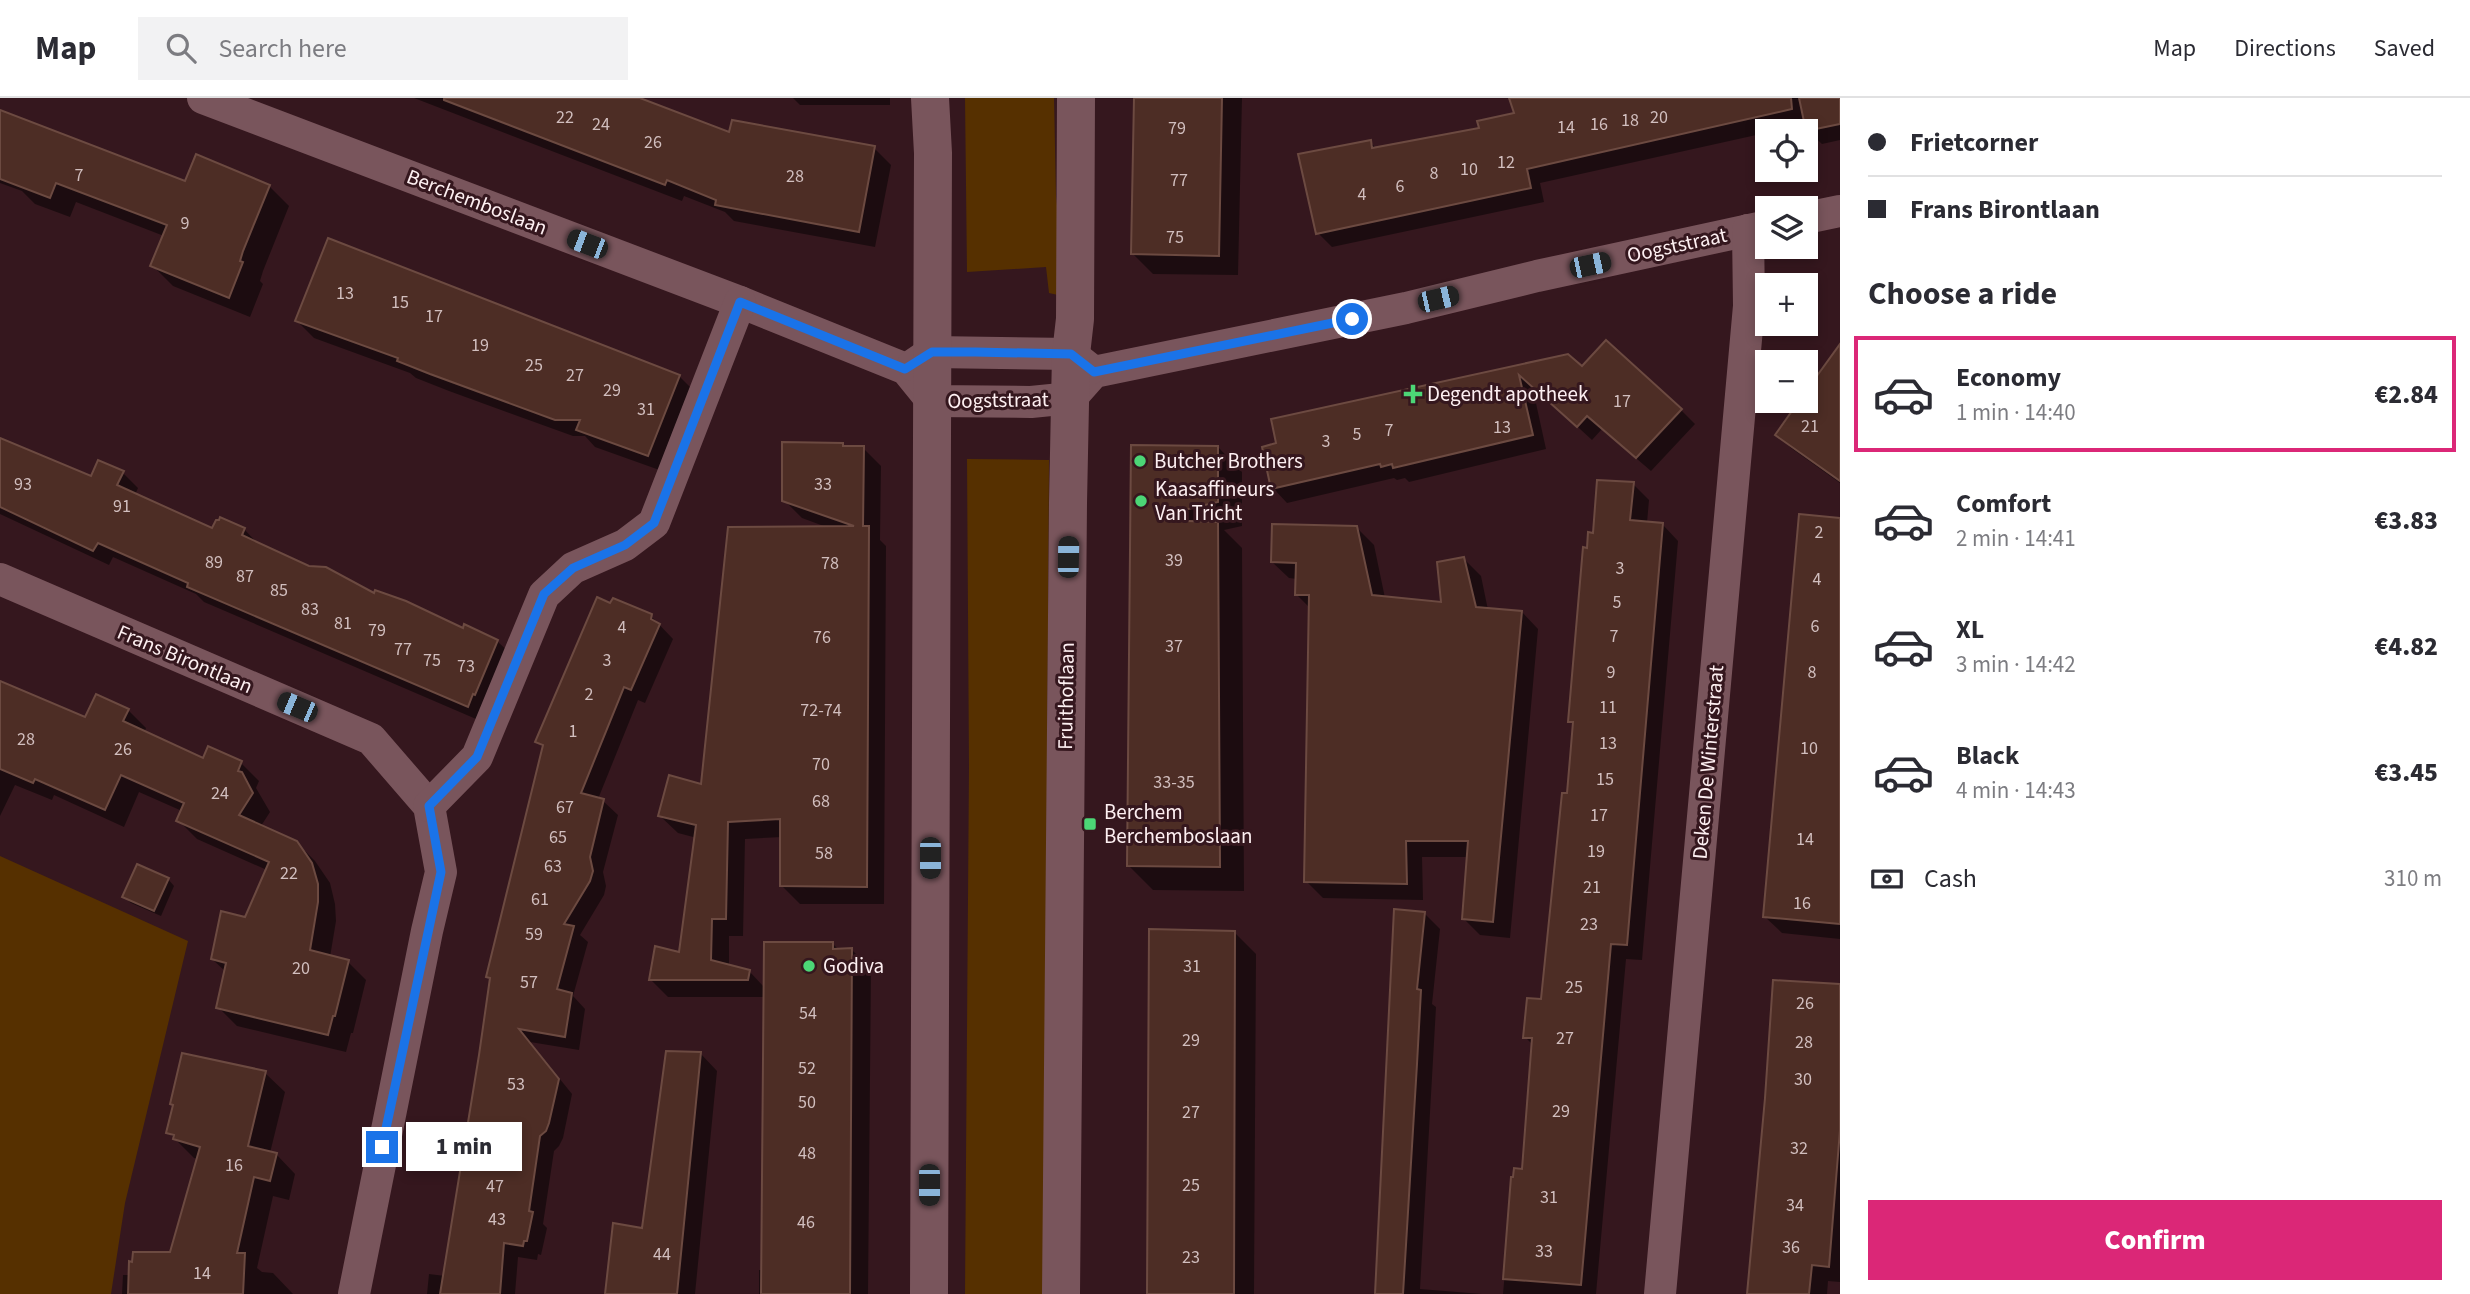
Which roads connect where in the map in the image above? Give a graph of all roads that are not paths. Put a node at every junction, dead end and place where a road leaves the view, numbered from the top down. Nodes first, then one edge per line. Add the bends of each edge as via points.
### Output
1 (203, 98) edge
2 (930, 98) edge
3 (1076, 98) edge
4 (1840, 211) edge
5 (1818, 216) edge
6 (1755, 229) edge
7 (1755, 254) edge
8 (740, 302) junction
9 (919, 360) junction
10 (1079, 375) junction
11 (932, 401) junction
12 (0, 579) edge
13 (429, 806) junction
14 (354, 1294) edge
15 (929, 1294) edge
16 (1061, 1294) edge
17 (1660, 1294) edge

1 - 8 street, Berchemboslaan
2 - 9 street via 933,153
3 - 10 street, Fruithoflaan
4 - 5 street
6 - 10 street, Oogststraat via 1392,311
7 - 17 street, Deken De Winterstraat
8 - 9 street, Berchemboslaan
8 - 13 street via 654,523 625,545 573,568 544,594 477,757
9 - 10 street, Oogststraat
9 - 11 street
10 - 11 street, Oogststraat via 1031,402
10 - 16 street, Fruithoflaan via 1063,925
11 - 15 street
12 - 13 street, Frans Birontlaan via 372,739
13 - 14 street via 441,872

